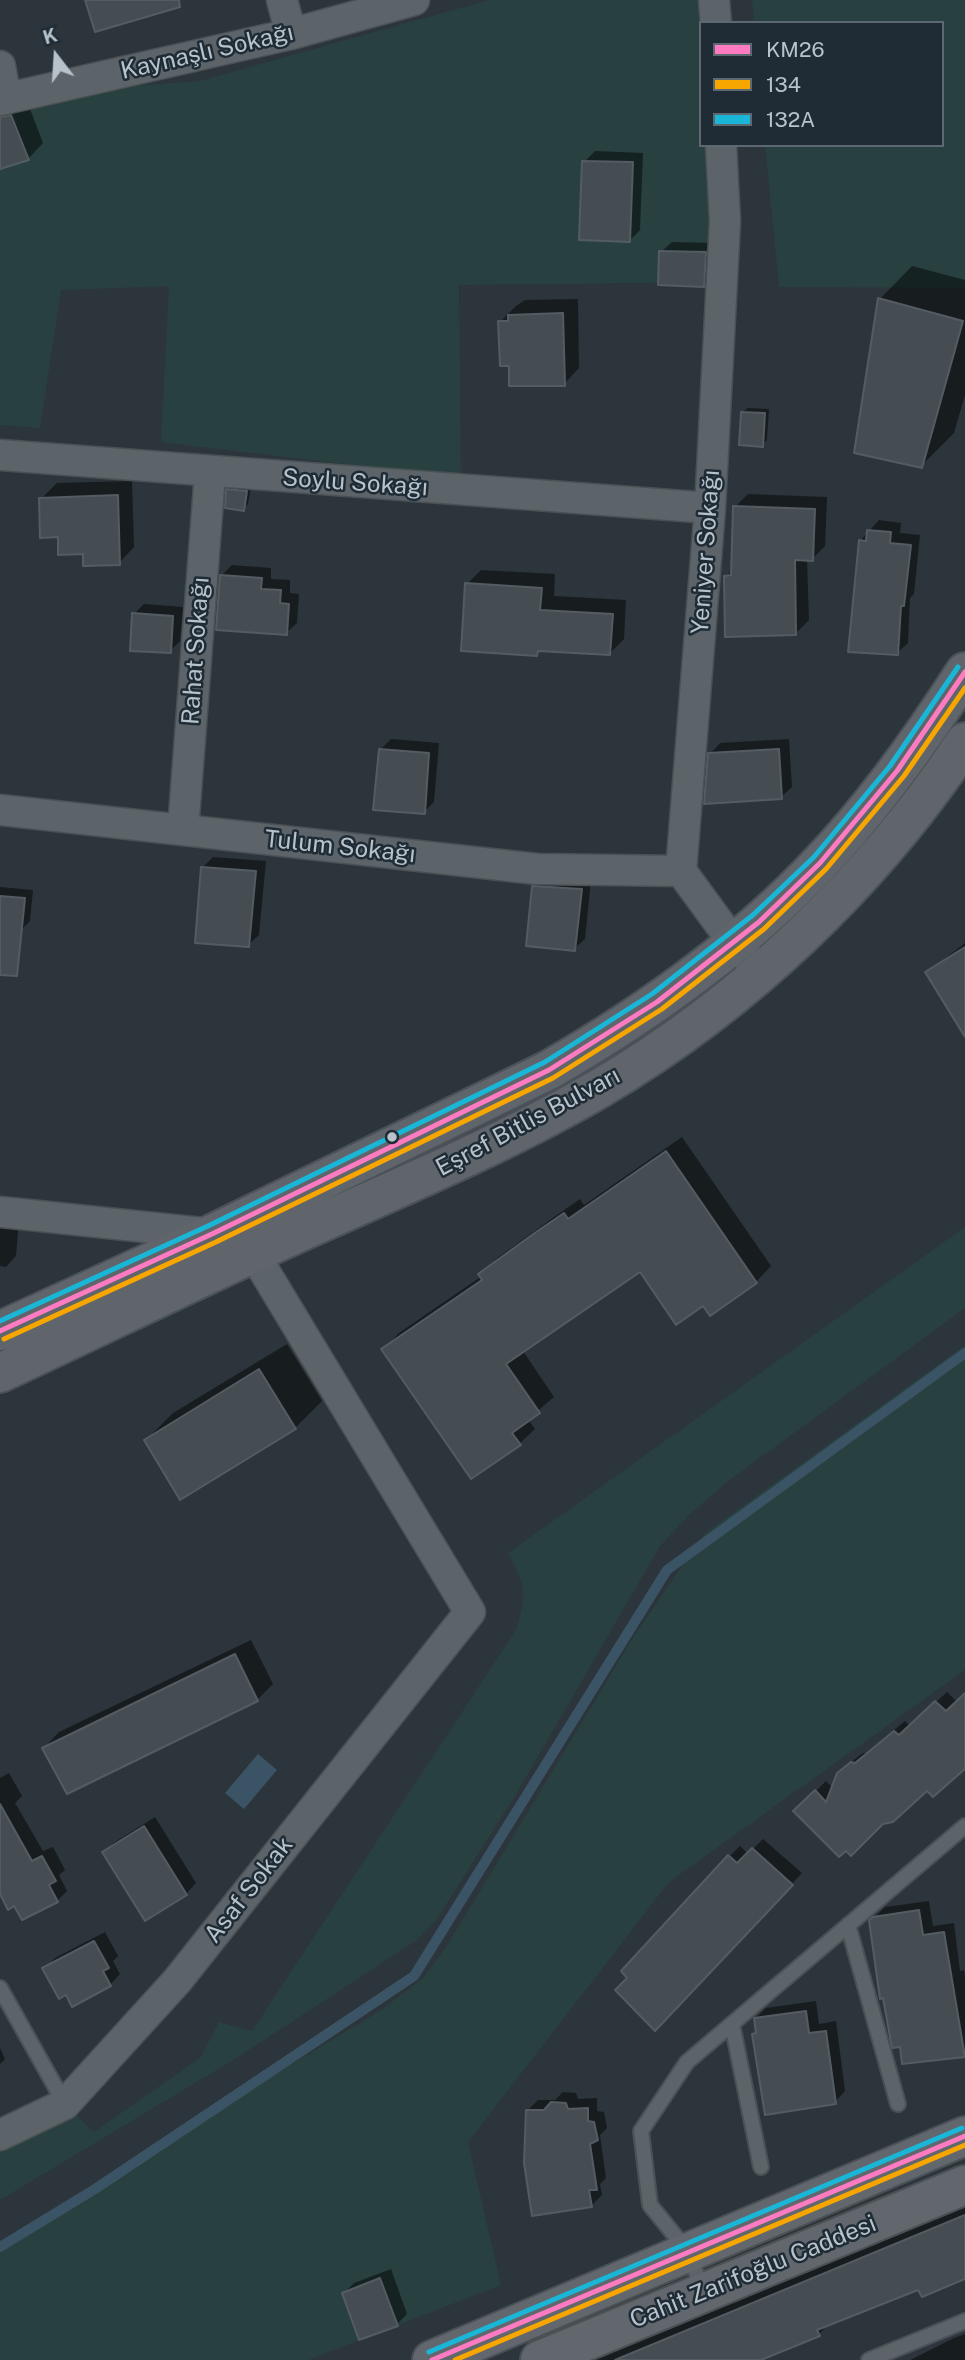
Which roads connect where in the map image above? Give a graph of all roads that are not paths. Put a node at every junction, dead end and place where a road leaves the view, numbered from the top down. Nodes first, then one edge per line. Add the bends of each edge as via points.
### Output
1 (282, 0) edge
2 (414, 0) edge
3 (715, 0) edge
4 (716, 21) edge
5 (291, 34) junction
6 (0, 66) edge
7 (3, 99) edge
8 (721, 147) edge
9 (0, 455) edge
10 (210, 472) junction
11 (710, 508) junction
12 (965, 671) edge
13 (965, 742) edge
14 (0, 810) edge
15 (183, 830) junction
16 (681, 871) junction
17 (733, 942) junction
18 (761, 971) junction
19 (0, 1212) edge
20 (212, 1234) junction
21 (254, 1254) junction
22 (0, 1331) edge
23 (0, 1373) edge
24 (964, 1829) edge
25 (848, 1925) junction
26 (0, 1989) edge
27 (732, 2024) junction
28 (898, 2104) dead end
29 (65, 2105) junction
30 (0, 2135) edge
31 (965, 2136) edge
32 (761, 2167) dead end
33 (965, 2185) edge
34 (690, 2254) junction
35 (702, 2293) junction
36 (965, 2321) edge
37 (483, 2350) edge
38 (432, 2360) edge
39 (540, 2360) edge
40 (869, 2360) edge

1 - 5 street
2 - 5 street, Kaynaşlı Sokağı
3 - 4 street
5 - 7 street, Kaynaşlı Sokağı
6 - 7 street
8 - 11 street, Yeniyer Sokağı via 725,221
9 - 10 street, Soylu Sokağı
10 - 11 street, Soylu Sokağı
10 - 15 street, Rahat Sokağı
11 - 16 street, Yeniyer Sokağı
12 - 17 main road, Eşref Bitlis Bulvarı via 883,789 820,864
13 - 18 main road, Eşref Bitlis Bulvarı via 902,827 835,901
14 - 15 street, Tulum Sokağı
15 - 16 street, Tulum Sokağı via 537,869
16 - 17 street
17 - 18 street
17 - 20 main road, Eşref Bitlis Bulvarı via 670,991 549,1070
18 - 21 main road, Eşref Bitlis Bulvarı via 655,1051 561,1110
19 - 20 street
20 - 22 main road, Eşref Bitlis Bulvarı
21 - 23 main road, Eşref Bitlis Bulvarı
21 - 29 street, Asaf Sokak via 470,1612 177,1981
24 - 25 lane
25 - 27 lane
25 - 28 lane
26 - 29 lane
27 - 32 lane
27 - 34 lane via 687,2062 641,2131 650,2205
29 - 30 street, Asaf Sokak
31 - 34 main road, Cahit Zarifoğlu Caddesi
33 - 35 main road, Cahit Zarifoğlu Caddesi
34 - 35 lane
34 - 37 main road, Cahit Zarifoğlu Caddesi
35 - 39 main road, Cahit Zarifoğlu Caddesi
36 - 40 lane
37 - 38 main road, Cahit Zarifoğlu Caddesi

